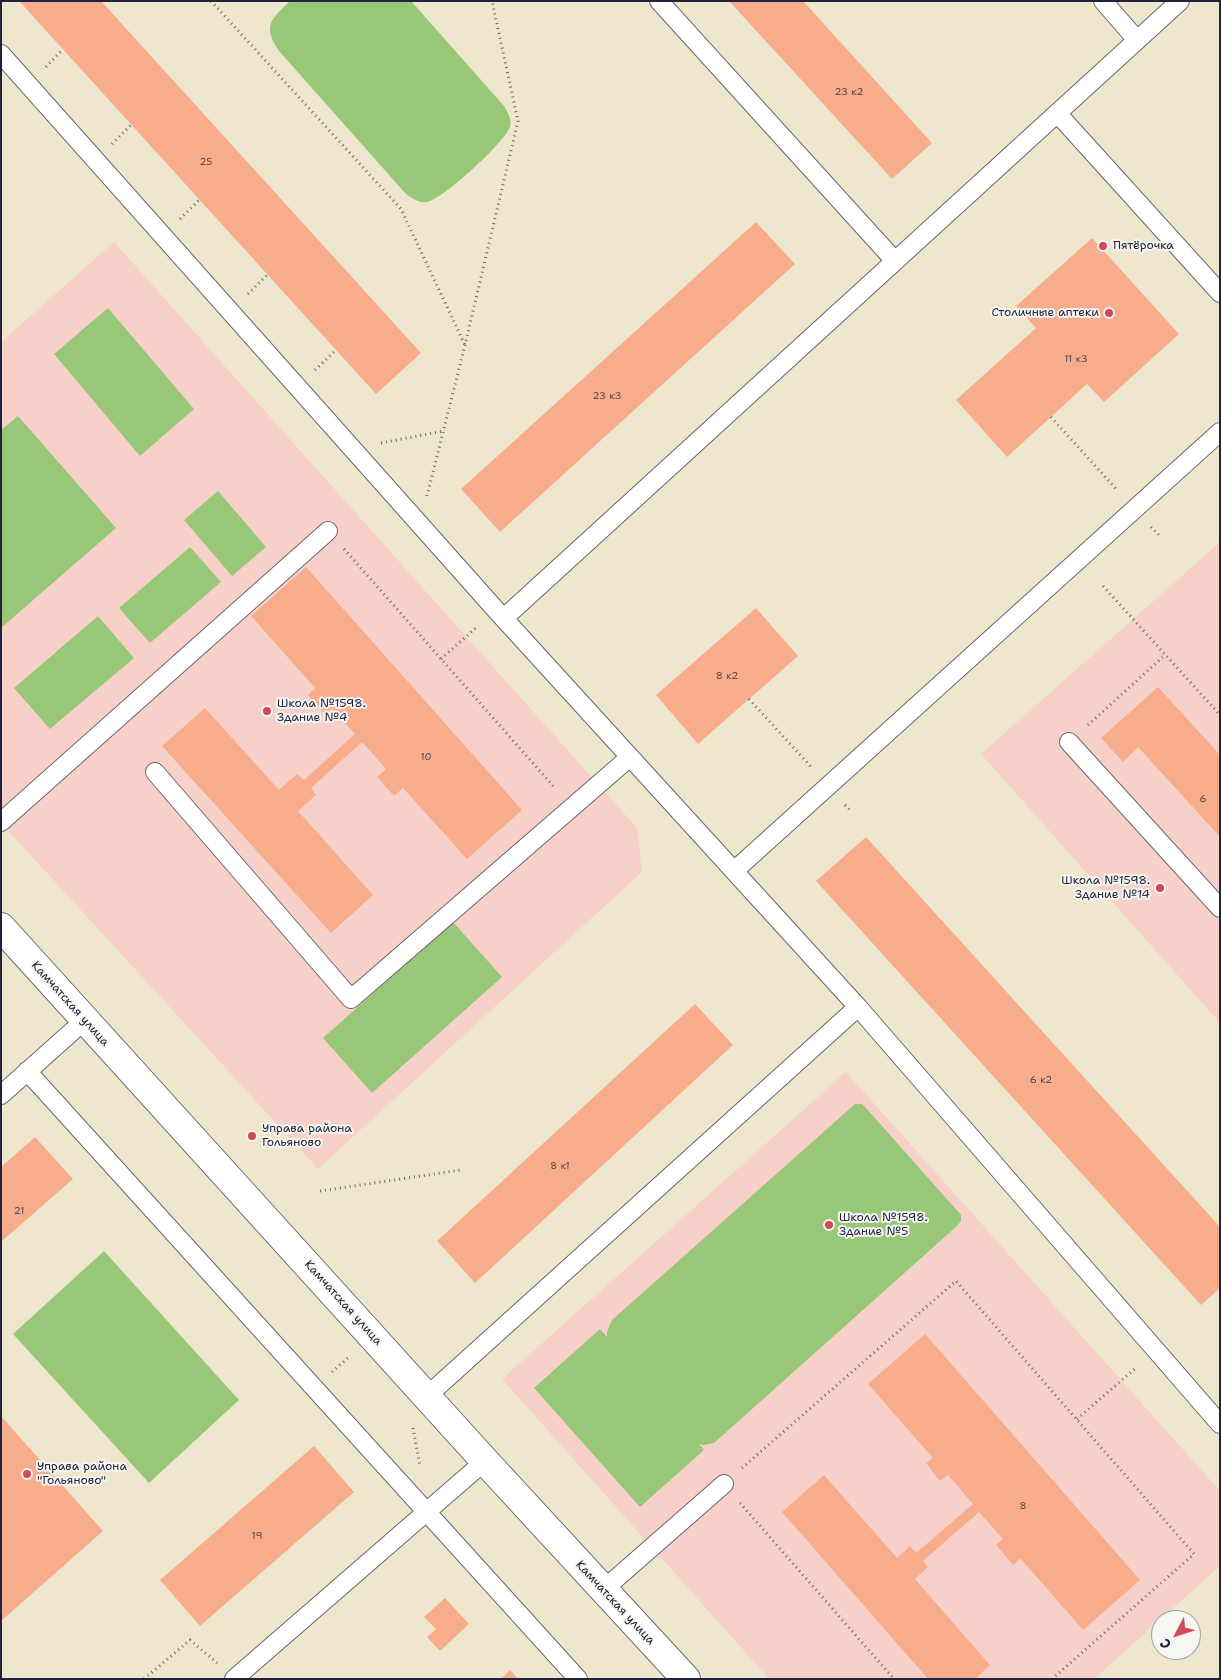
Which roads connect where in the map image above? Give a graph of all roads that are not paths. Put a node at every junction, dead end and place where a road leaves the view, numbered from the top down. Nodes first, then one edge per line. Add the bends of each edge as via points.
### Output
1 (659, 1) edge
2 (1103, 1) edge
3 (1180, 1) edge
4 (1137, 40) junction
5 (4, 63) edge
6 (1057, 113) junction
7 (895, 261) junction
8 (1220, 293) edge
9 (1220, 432) edge
10 (328, 531) road end
11 (500, 614) junction
12 (1069, 742) road end
13 (630, 757) junction
14 (155, 772) dead end
15 (1, 822) edge
16 (734, 871) junction
17 (1220, 908) edge
18 (1, 927) edge
19 (858, 1008) junction
20 (85, 1020) junction
21 (27, 1071) junction
22 (1, 1095) edge
23 (426, 1396) junction
24 (1218, 1418) edge
25 (485, 1461) junction
26 (724, 1484) road end
27 (428, 1511) junction
28 (604, 1590) junction
29 (234, 1678) edge
30 (578, 1679) edge
31 (686, 1679) edge

1 - 7 lane
2 - 4 lane
3 - 4 lane
4 - 6 lane
5 - 11 lane
6 - 7 lane
6 - 8 lane
7 - 11 lane
9 - 16 lane
10 - 15 lane
11 - 13 lane
12 - 17 lane
13 - 14 lane via 351,999
13 - 16 lane
16 - 19 lane
18 - 20 street, Камчатская улица
19 - 23 lane
19 - 24 lane
20 - 21 lane
20 - 23 street, Камчатская улица
21 - 22 lane
21 - 27 lane
23 - 25 street, Камчатская улица
25 - 27 lane
25 - 28 street, Камчатская улица
26 - 28 lane
27 - 29 lane
27 - 30 lane
28 - 31 street, Камчатская улица

